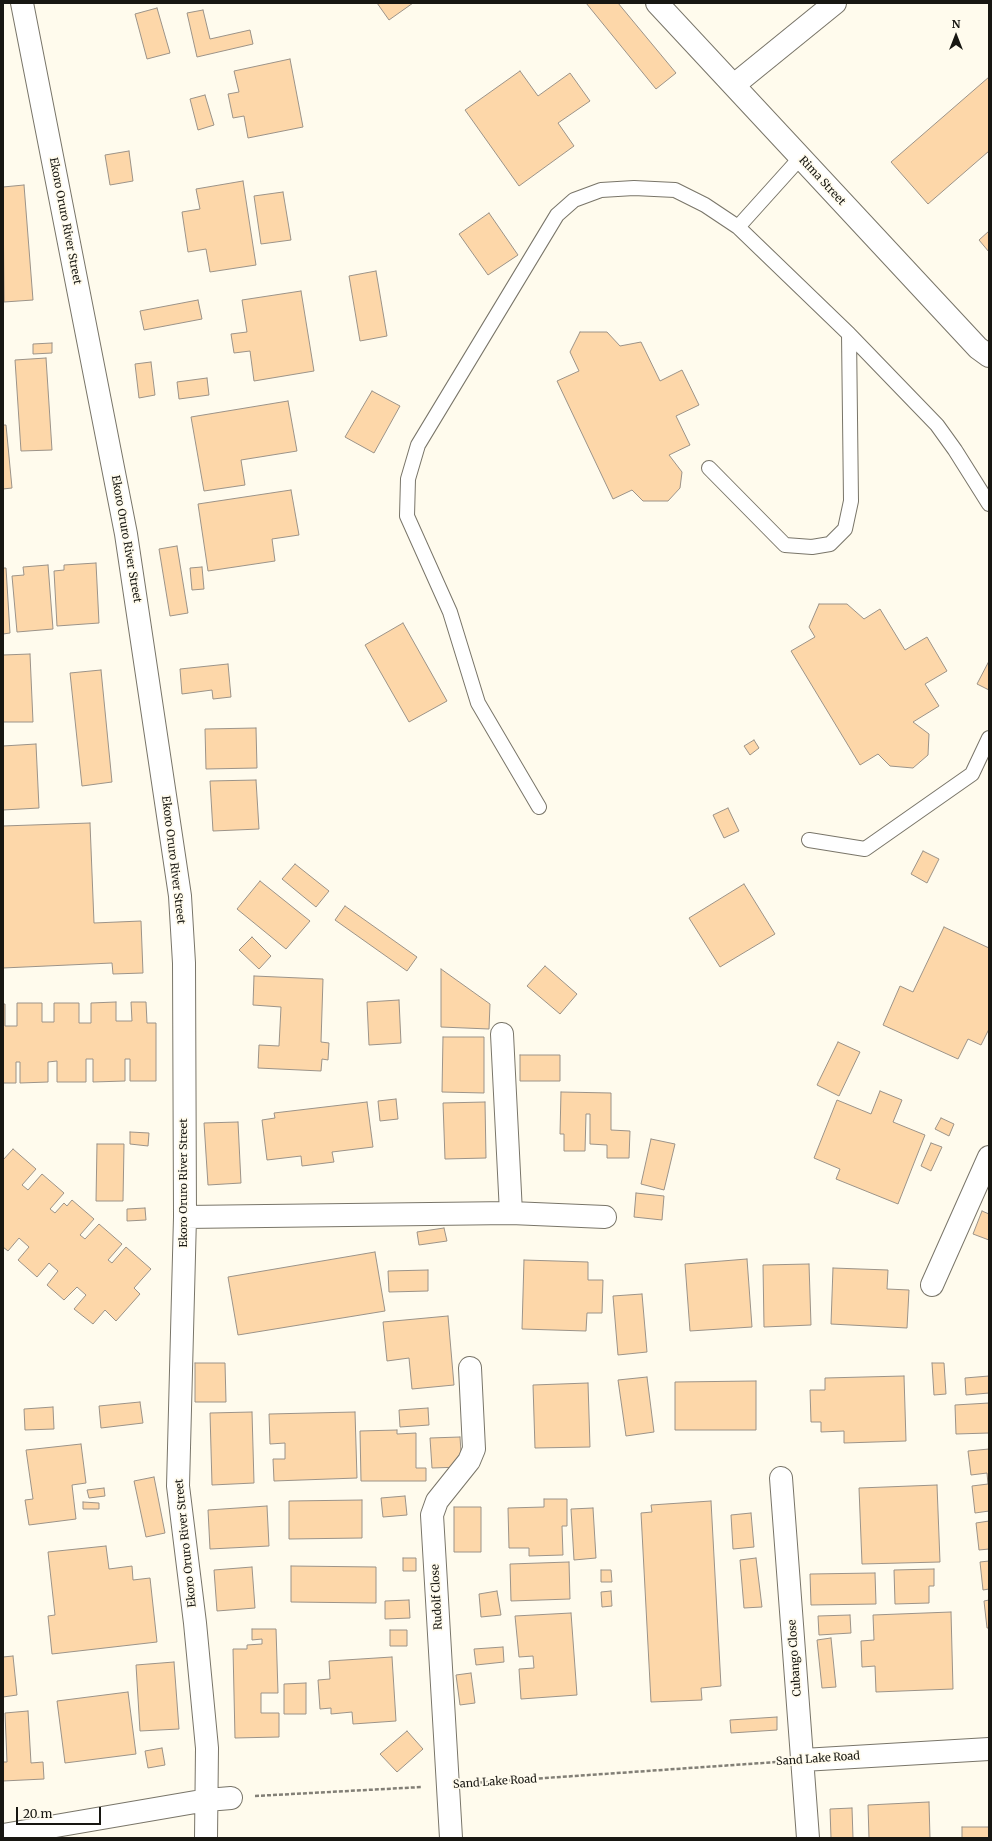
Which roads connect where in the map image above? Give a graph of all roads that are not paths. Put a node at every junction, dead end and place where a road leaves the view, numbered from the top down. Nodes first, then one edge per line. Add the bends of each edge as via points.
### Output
1 (22, 3) edge
2 (657, 3) edge
3 (835, 3) edge
4 (734, 85) junction
5 (800, 157) junction
6 (738, 227) junction
7 (849, 334) junction
8 (989, 356) edge
9 (709, 468) dead end
10 (989, 504) edge
11 (989, 738) edge
12 (539, 807) dead end
13 (809, 840) dead end
14 (502, 1034) dead end
15 (989, 1157) edge
16 (511, 1213) junction
17 (184, 1217) junction
18 (605, 1217) dead end
19 (932, 1285) dead end
20 (470, 1368) dead end
21 (781, 1478) dead end
22 (989, 1749) edge
23 (803, 1760) junction
24 (231, 1798) road end
25 (207, 1800) junction
26 (3, 1835) edge
27 (206, 1838) edge
28 (451, 1838) edge
29 (808, 1838) edge

1 - 17 street, Ekoro Oruro River Street via 126,534 180,896 184,963
2 - 4 street, Rima Street
3 - 4 street
4 - 5 street, Rima Street
5 - 6 lane
5 - 8 street, Rima Street via 978,348
6 - 7 lane
6 - 12 lane via 705,205 675,190 601,190 574,200 557,215 418,445 408,479 407,516 450,612 478,703
7 - 9 lane via 851,501 845,529 830,544 812,547 785,545
7 - 10 lane via 937,425
11 - 13 lane via 972,774 865,849
14 - 16 street
15 - 19 street
16 - 17 street
16 - 18 street
17 - 25 street, Ekoro Oruro River Street via 178,1486 206,1732
20 - 28 street, Rudolf Close via 474,1449 469,1461 437,1501 432,1515
21 - 23 street, Cubango Close
22 - 23 street, Sand Lake Road
23 - 29 street, Cubango Close
24 - 25 street
25 - 26 street
25 - 27 street, Ekoro Oruro River Street

